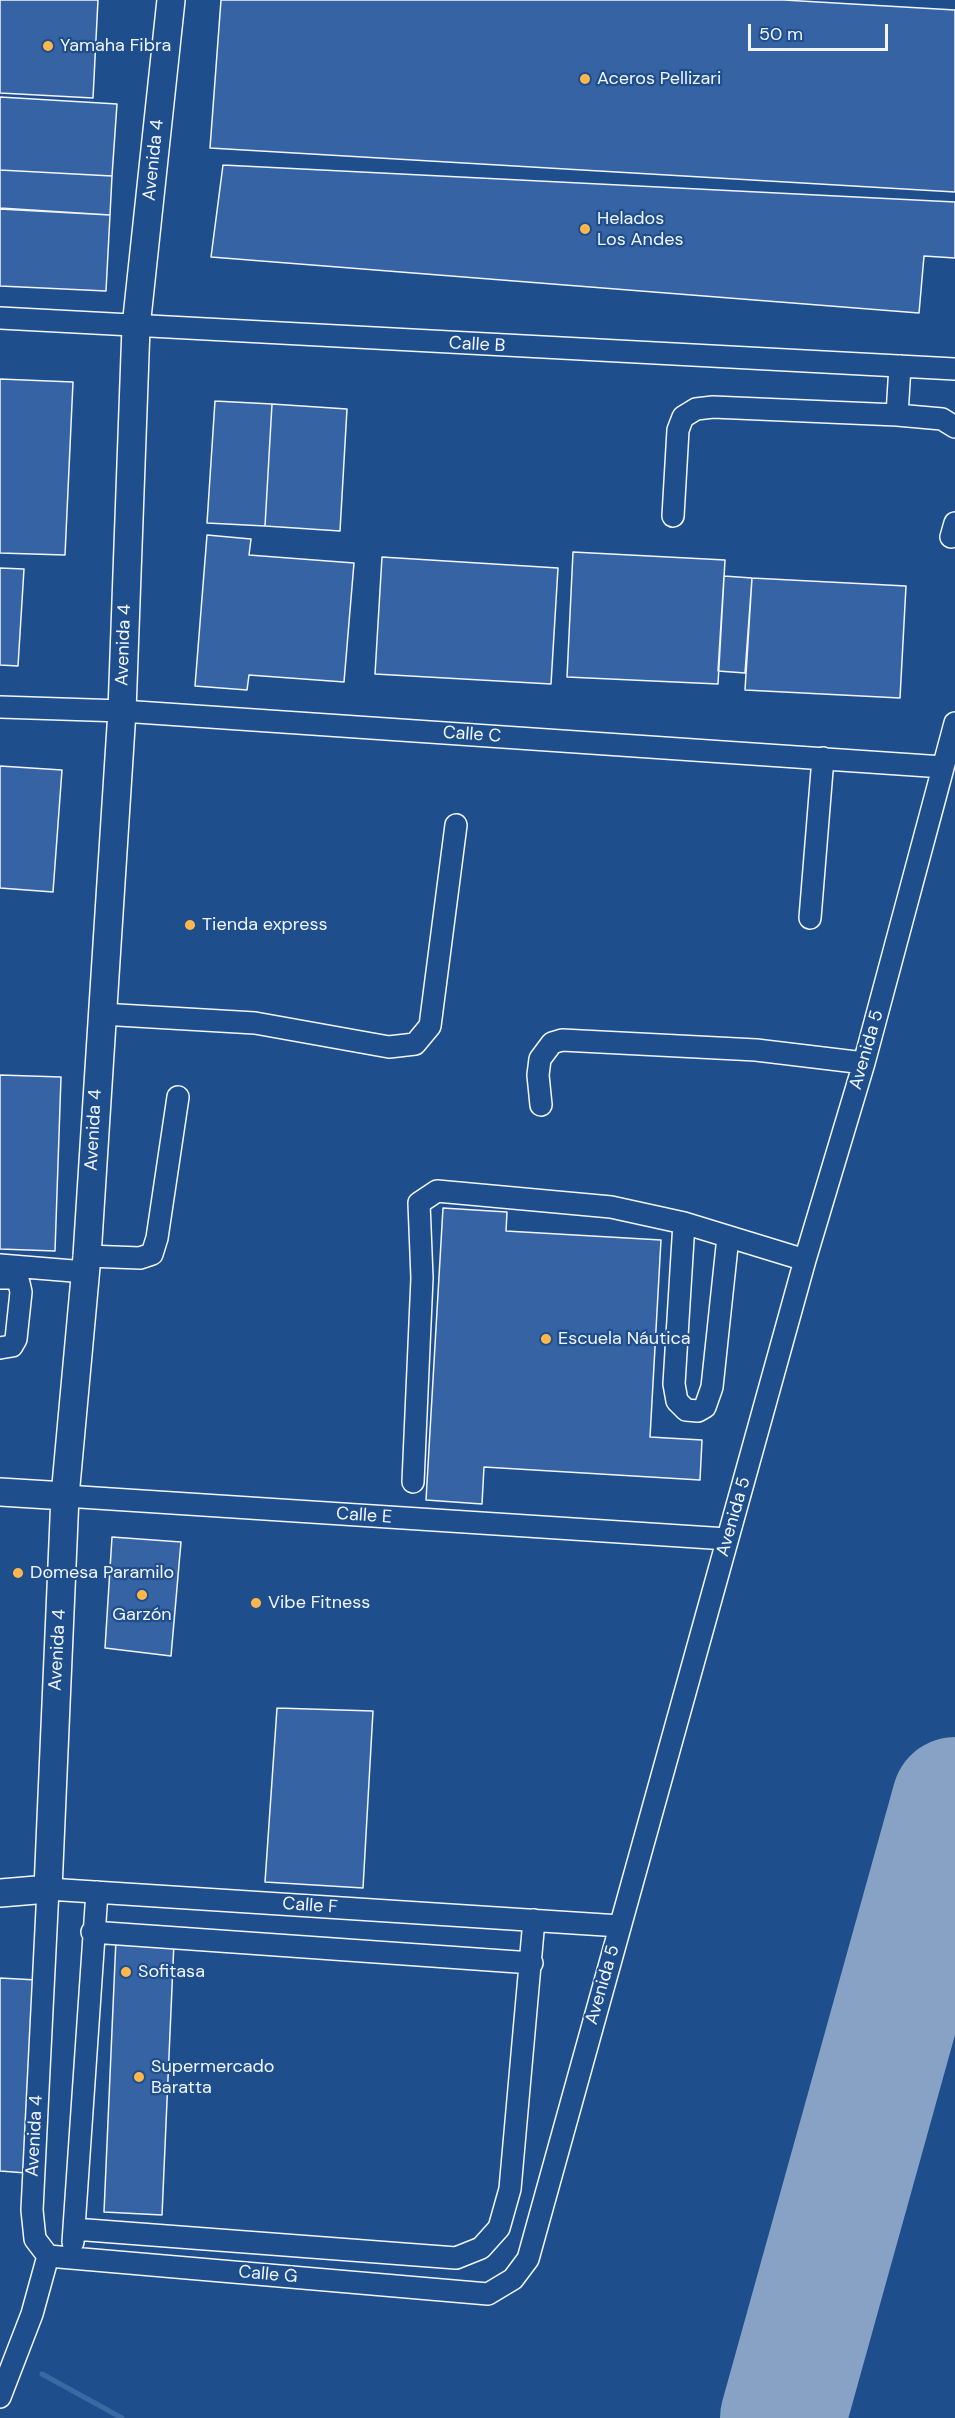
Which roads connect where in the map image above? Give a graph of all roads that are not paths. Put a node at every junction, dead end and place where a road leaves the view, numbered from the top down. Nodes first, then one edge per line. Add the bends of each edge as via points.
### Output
1 (171, 0) edge
2 (0, 318) edge
3 (136, 327) junction
4 (900, 366) junction
5 (955, 369) edge
6 (897, 416) junction
7 (955, 427) edge
8 (673, 516) dead end
9 (0, 707) edge
10 (122, 711) junction
11 (955, 723) edge
12 (823, 758) junction
13 (943, 766) junction
14 (456, 825) dead end
15 (810, 918) dead end
16 (101, 1014) junction
17 (864, 1063) junction
18 (178, 1097) dead end
19 (541, 1105) dead end
20 (684, 1223) junction
21 (728, 1237) junction
22 (805, 1260) junction
23 (86, 1264) junction
24 (0, 1265) edge
25 (0, 1278) edge
26 (0, 1348) edge
27 (412, 1482) dead end
28 (0, 1492) edge
29 (65, 1496) junction
30 (728, 1539) junction
31 (48, 1889) junction
32 (97, 1892) junction
33 (0, 1893) edge
34 (534, 1920) junction
35 (620, 1926) junction
36 (92, 1932) junction
37 (532, 1963) junction
38 (74, 2229) junction
39 (48, 2256) junction
40 (72, 2258) junction
41 (488, 2294) joint
42 (0, 2397) edge

1 - 3 main road, Avenida 4
2 - 3 street, Calle B
3 - 4 street, Calle B
3 - 10 main road, Avenida 4
4 - 5 street, Calle B
4 - 6 street
6 - 7 street via 942,419
6 - 8 street via 696,409 683,417 678,430
9 - 10 street, Calle C
10 - 12 street, Calle C
10 - 16 main road, Avenida 4
11 - 13 street, Avenida 5
12 - 13 street, Calle C
12 - 15 street
13 - 17 street, Avenida 5
14 - 16 street via 430,1026 415,1044 390,1047 255,1023
16 - 23 main road, Avenida 4
17 - 19 street via 756,1050 562,1040 552,1043 540,1059
17 - 22 street, Avenida 5
18 - 23 street via 158,1238 152,1254
20 - 21 street
20 - 21 street via 674,1384 677,1401 686,1410 705,1407 712,1387
20 - 27 street via 611,1207 437,1191 419,1203 422,1278
21 - 22 street
22 - 30 street, Avenida 5
23 - 24 street
23 - 29 main road, Avenida 4
25 - 26 street via 13,1278 19,1282 21,1292 16,1339 12,1346
28 - 29 main road, Calle E
29 - 30 street, Calle E
29 - 31 main road, Avenida 4
30 - 35 street, Avenida 5
31 - 32 street, Calle F
31 - 33 main road, Calle F
31 - 39 street, Avenida 4 via 32,2210 35,2239
32 - 34 street, Calle F
32 - 36 street
34 - 35 street, Calle F
34 - 37 street
35 - 41 street, Avenida 5 via 528,2259 513,2280
36 - 37 street
36 - 38 street
37 - 38 street via 510,2189 499,2228 481,2248 456,2258
38 - 40 street
39 - 40 street, Calle G
39 - 42 street via 32,2314
40 - 41 street, Calle G

